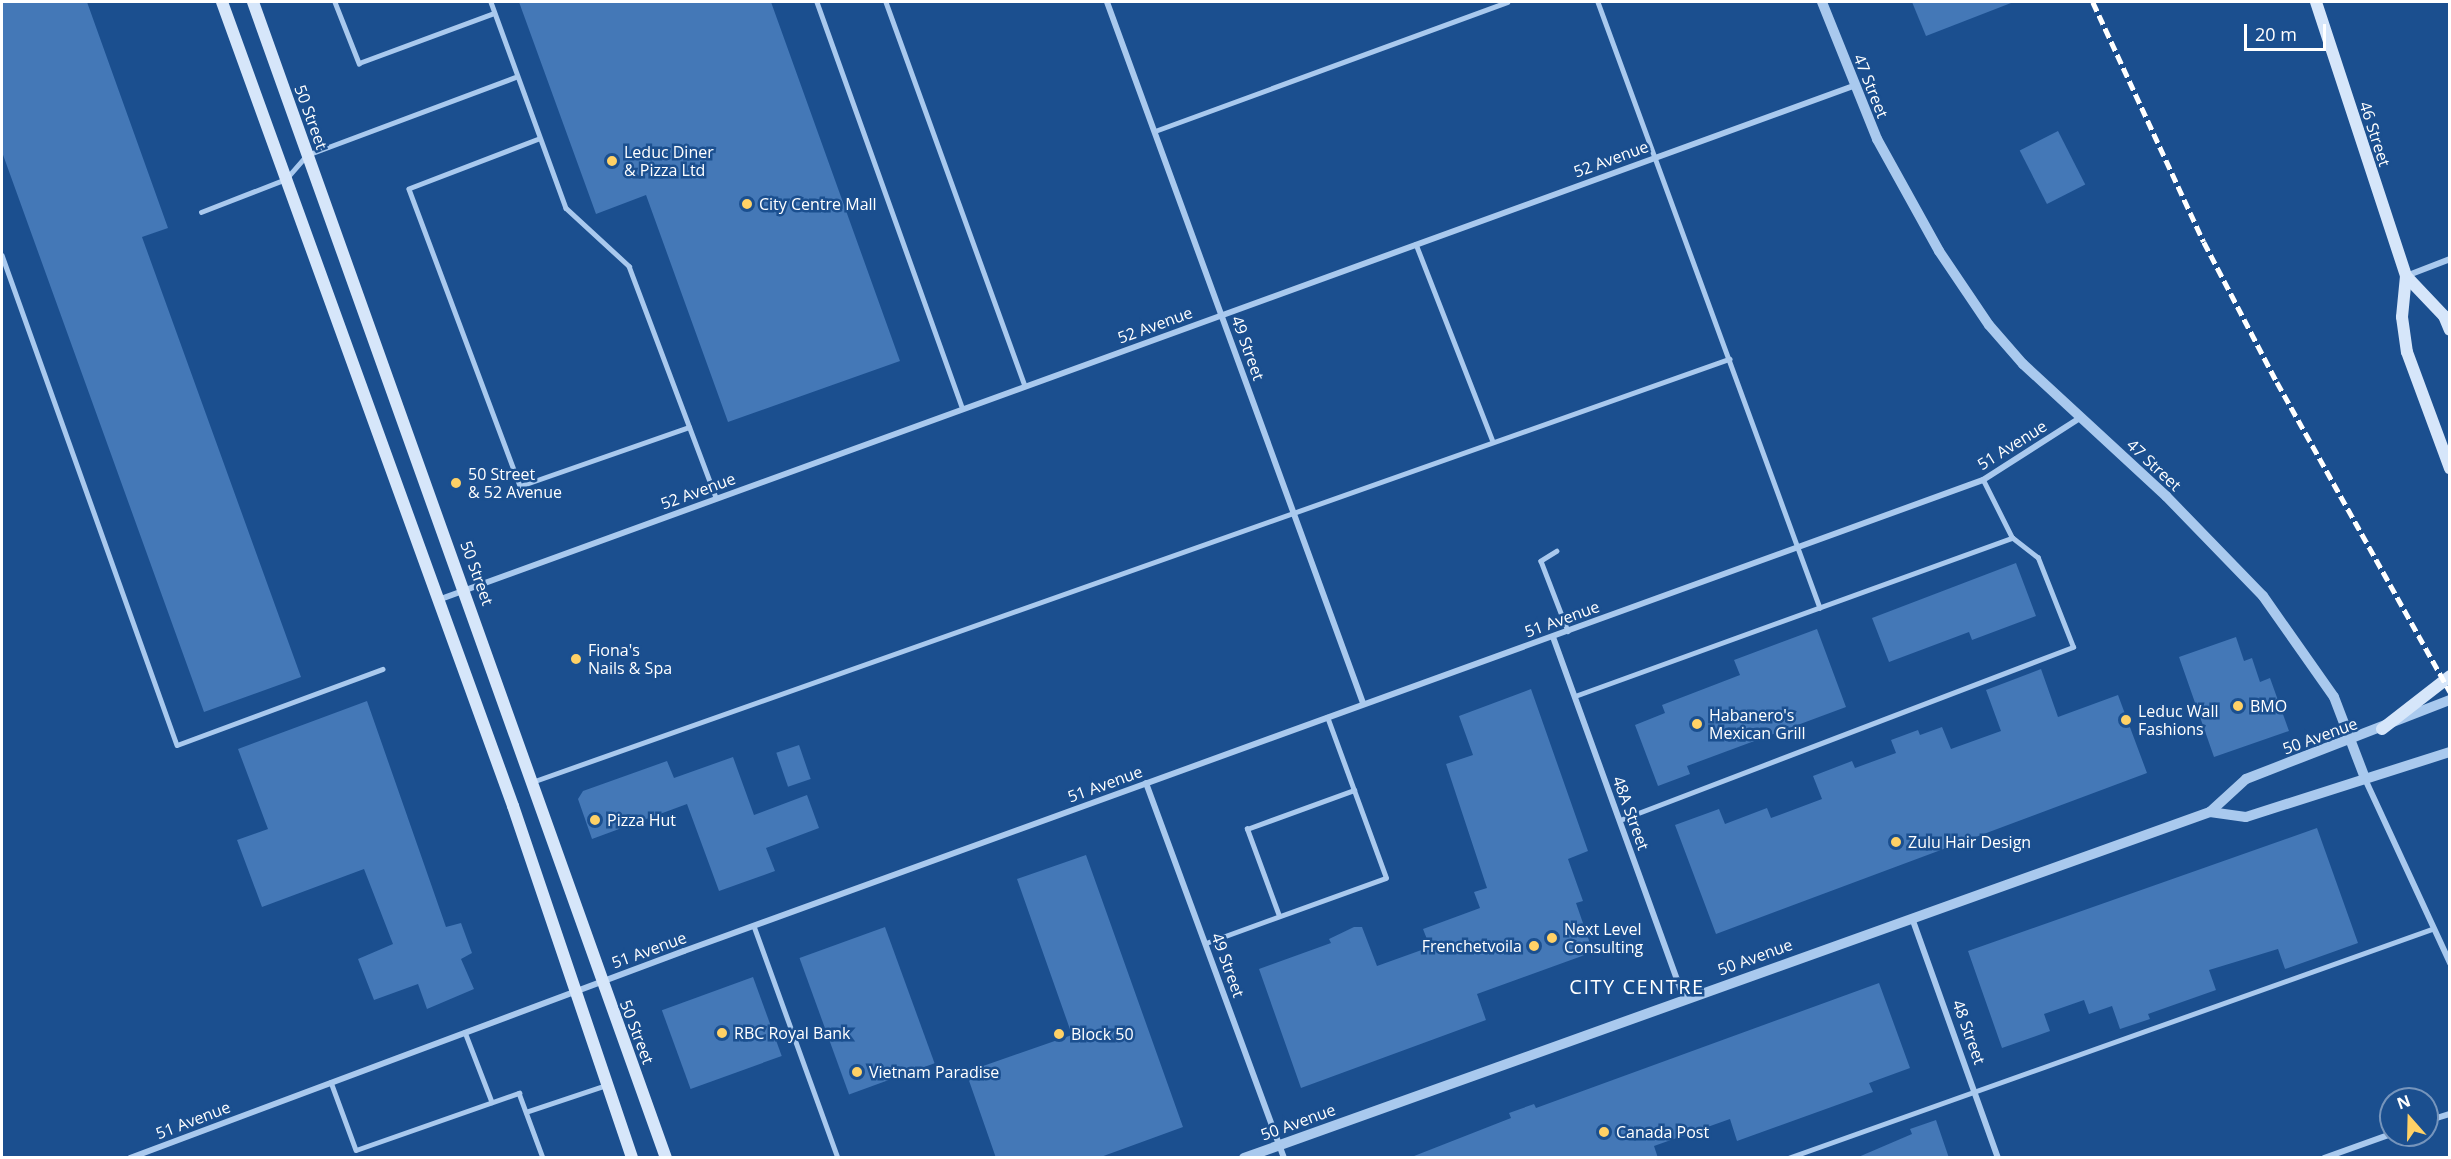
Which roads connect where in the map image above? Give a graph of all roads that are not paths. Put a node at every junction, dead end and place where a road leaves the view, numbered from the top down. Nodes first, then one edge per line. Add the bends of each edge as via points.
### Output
1 (222, 2) edge
2 (253, 2) edge
3 (335, 2) edge
4 (491, 2) edge
5 (817, 2) edge
6 (886, 2) edge
7 (1107, 2) edge
8 (1507, 2) edge
9 (1598, 2) edge
10 (1822, 2) edge
11 (2316, 2) edge
12 (494, 13) junction
13 (516, 77) junction
14 (1853, 86) junction
15 (1155, 131) junction
16 (539, 139) junction
17 (307, 155) junction
18 (1655, 158) junction
19 (286, 179) junction
20 (201, 212) dead end
21 (1416, 244) junction
22 (2, 255) edge
23 (2450, 259) edge
24 (2406, 276) junction
25 (1221, 315) junction
26 (2450, 330) edge
27 (1729, 359) junction
28 (1026, 386) junction
29 (963, 409) junction
30 (2080, 418) junction
31 (689, 427) junction
32 (1493, 442) junction
33 (2450, 468) edge
34 (1983, 480) junction
35 (716, 498) junction
36 (1294, 513) junction
37 (2012, 538) junction
38 (1798, 547) junction
39 (1557, 551) dead end
40 (466, 589) junction
41 (436, 601) junction
42 (1820, 608) junction
43 (1568, 631) junction
44 (1553, 637) junction
45 (382, 669) dead end
46 (2450, 676) edge
47 (1575, 696) junction
48 (2450, 700) edge
49 (1363, 703) junction
50 (1327, 717) junction
51 (2382, 729) junction
52 (2351, 740) junction
53 (2450, 752) edge
54 (2364, 778) junction
55 (532, 782) junction
56 (1146, 783) junction
57 (1354, 790) junction
58 (2210, 812) junction
59 (1620, 820) junction
60 (1279, 916) junction
61 (1912, 917) junction
62 (754, 926) junction
63 (2432, 929) junction
64 (1206, 943) junction
65 (2450, 963) edge
66 (601, 982) junction
67 (574, 992) junction
68 (1684, 999) junction
69 (465, 1032) junction
70 (331, 1082) junction
71 (606, 1084) junction
72 (1975, 1089) junction
73 (492, 1102) junction
74 (526, 1112) junction
75 (2379, 1138) edge
76 (1279, 1145) junction
77 (130, 1158) edge
78 (543, 1158) edge
79 (632, 1158) edge
80 (666, 1158) edge
81 (838, 1158) edge
82 (1244, 1158) edge
83 (1284, 1158) edge
84 (1788, 1158) edge
85 (1998, 1158) edge
86 (2324, 1158) edge

1 - 19 main road
2 - 17 main road, 50 Street
3 - 12 lane via 359,63
4 - 12 lane
5 - 29 lane
6 - 28 lane
7 - 15 street, 49 Street
8 - 15 lane
9 - 18 lane
10 - 14 street, 47 Street
11 - 24 main road, 46 Street
12 - 13 lane
13 - 16 lane
13 - 17 lane
14 - 18 street, 52 Avenue
14 - 30 street, 47 Street via 1906,195 1989,325
15 - 25 street, 49 Street
16 - 31 lane via 566,208 629,266
16 - 31 lane via 409,189 520,486
17 - 19 lane
17 - 40 main road, 50 Street
18 - 21 street, 52 Avenue
18 - 27 lane
19 - 20 lane
19 - 41 main road
21 - 25 street, 52 Avenue
21 - 32 lane
22 - 45 lane via 177,745
23 - 24 street
24 - 26 main road, 46 Street via 2444,316
24 - 33 main road, 46 Street via 2402,317 2407,352
25 - 28 street, 52 Avenue
25 - 36 street, 49 Street
27 - 32 lane
27 - 38 lane
28 - 29 street, 52 Avenue
29 - 35 street, 52 Avenue
30 - 34 street, 51 Avenue
30 - 52 street, 47 Street via 2166,496 2263,596 2334,697
31 - 35 lane
32 - 36 lane
34 - 37 lane
34 - 38 street, 51 Avenue
35 - 40 street, 52 Avenue
36 - 49 street, 49 Street
36 - 55 lane
37 - 42 lane
37 - 59 lane via 2038,558 2073,647
38 - 42 lane
38 - 43 street, 51 Avenue
39 - 43 lane via 1541,561
40 - 41 street, 52 Avenue
40 - 55 main road, 50 Street
41 - 67 main road via 513,806
42 - 47 lane
43 - 44 street, 51 Avenue
44 - 47 street, 48A Street
44 - 49 street, 51 Avenue
46 - 51 main road
47 - 59 street, 48A Street
48 - 51 street, 50 Avenue
49 - 50 street, 51 Avenue
50 - 56 street, 51 Avenue
50 - 57 lane
51 - 52 street, 50 Avenue
52 - 54 street, 47 Street
52 - 58 street, 50 Avenue via 2246,779
53 - 54 street, 50 Avenue
54 - 58 street, 50 Avenue via 2246,817
54 - 63 street, 47 Street
55 - 66 main road, 50 Street
56 - 62 street, 51 Avenue
56 - 64 street, 49 Street
57 - 60 lane via 1247,829
57 - 60 lane via 1386,878
58 - 61 street, 50 Avenue
59 - 68 street, 48A Street
60 - 64 lane
61 - 68 street, 50 Avenue
61 - 72 street, 48 Street
62 - 66 street, 51 Avenue
62 - 81 lane
63 - 65 street, 47 Street
63 - 72 lane
64 - 76 street, 49 Street
66 - 67 street, 51 Avenue
66 - 80 main road, 50 Street
67 - 69 street, 51 Avenue
67 - 71 main road
68 - 76 street, 50 Avenue
69 - 70 street, 51 Avenue
69 - 73 lane
70 - 73 lane via 356,1150
70 - 77 street, 51 Avenue
71 - 74 lane
71 - 79 main road
72 - 84 lane
72 - 85 street, 48 Street
73 - 74 lane via 519,1093
74 - 78 lane
75 - 86 street
76 - 82 street, 50 Avenue
76 - 83 street, 49 Street

